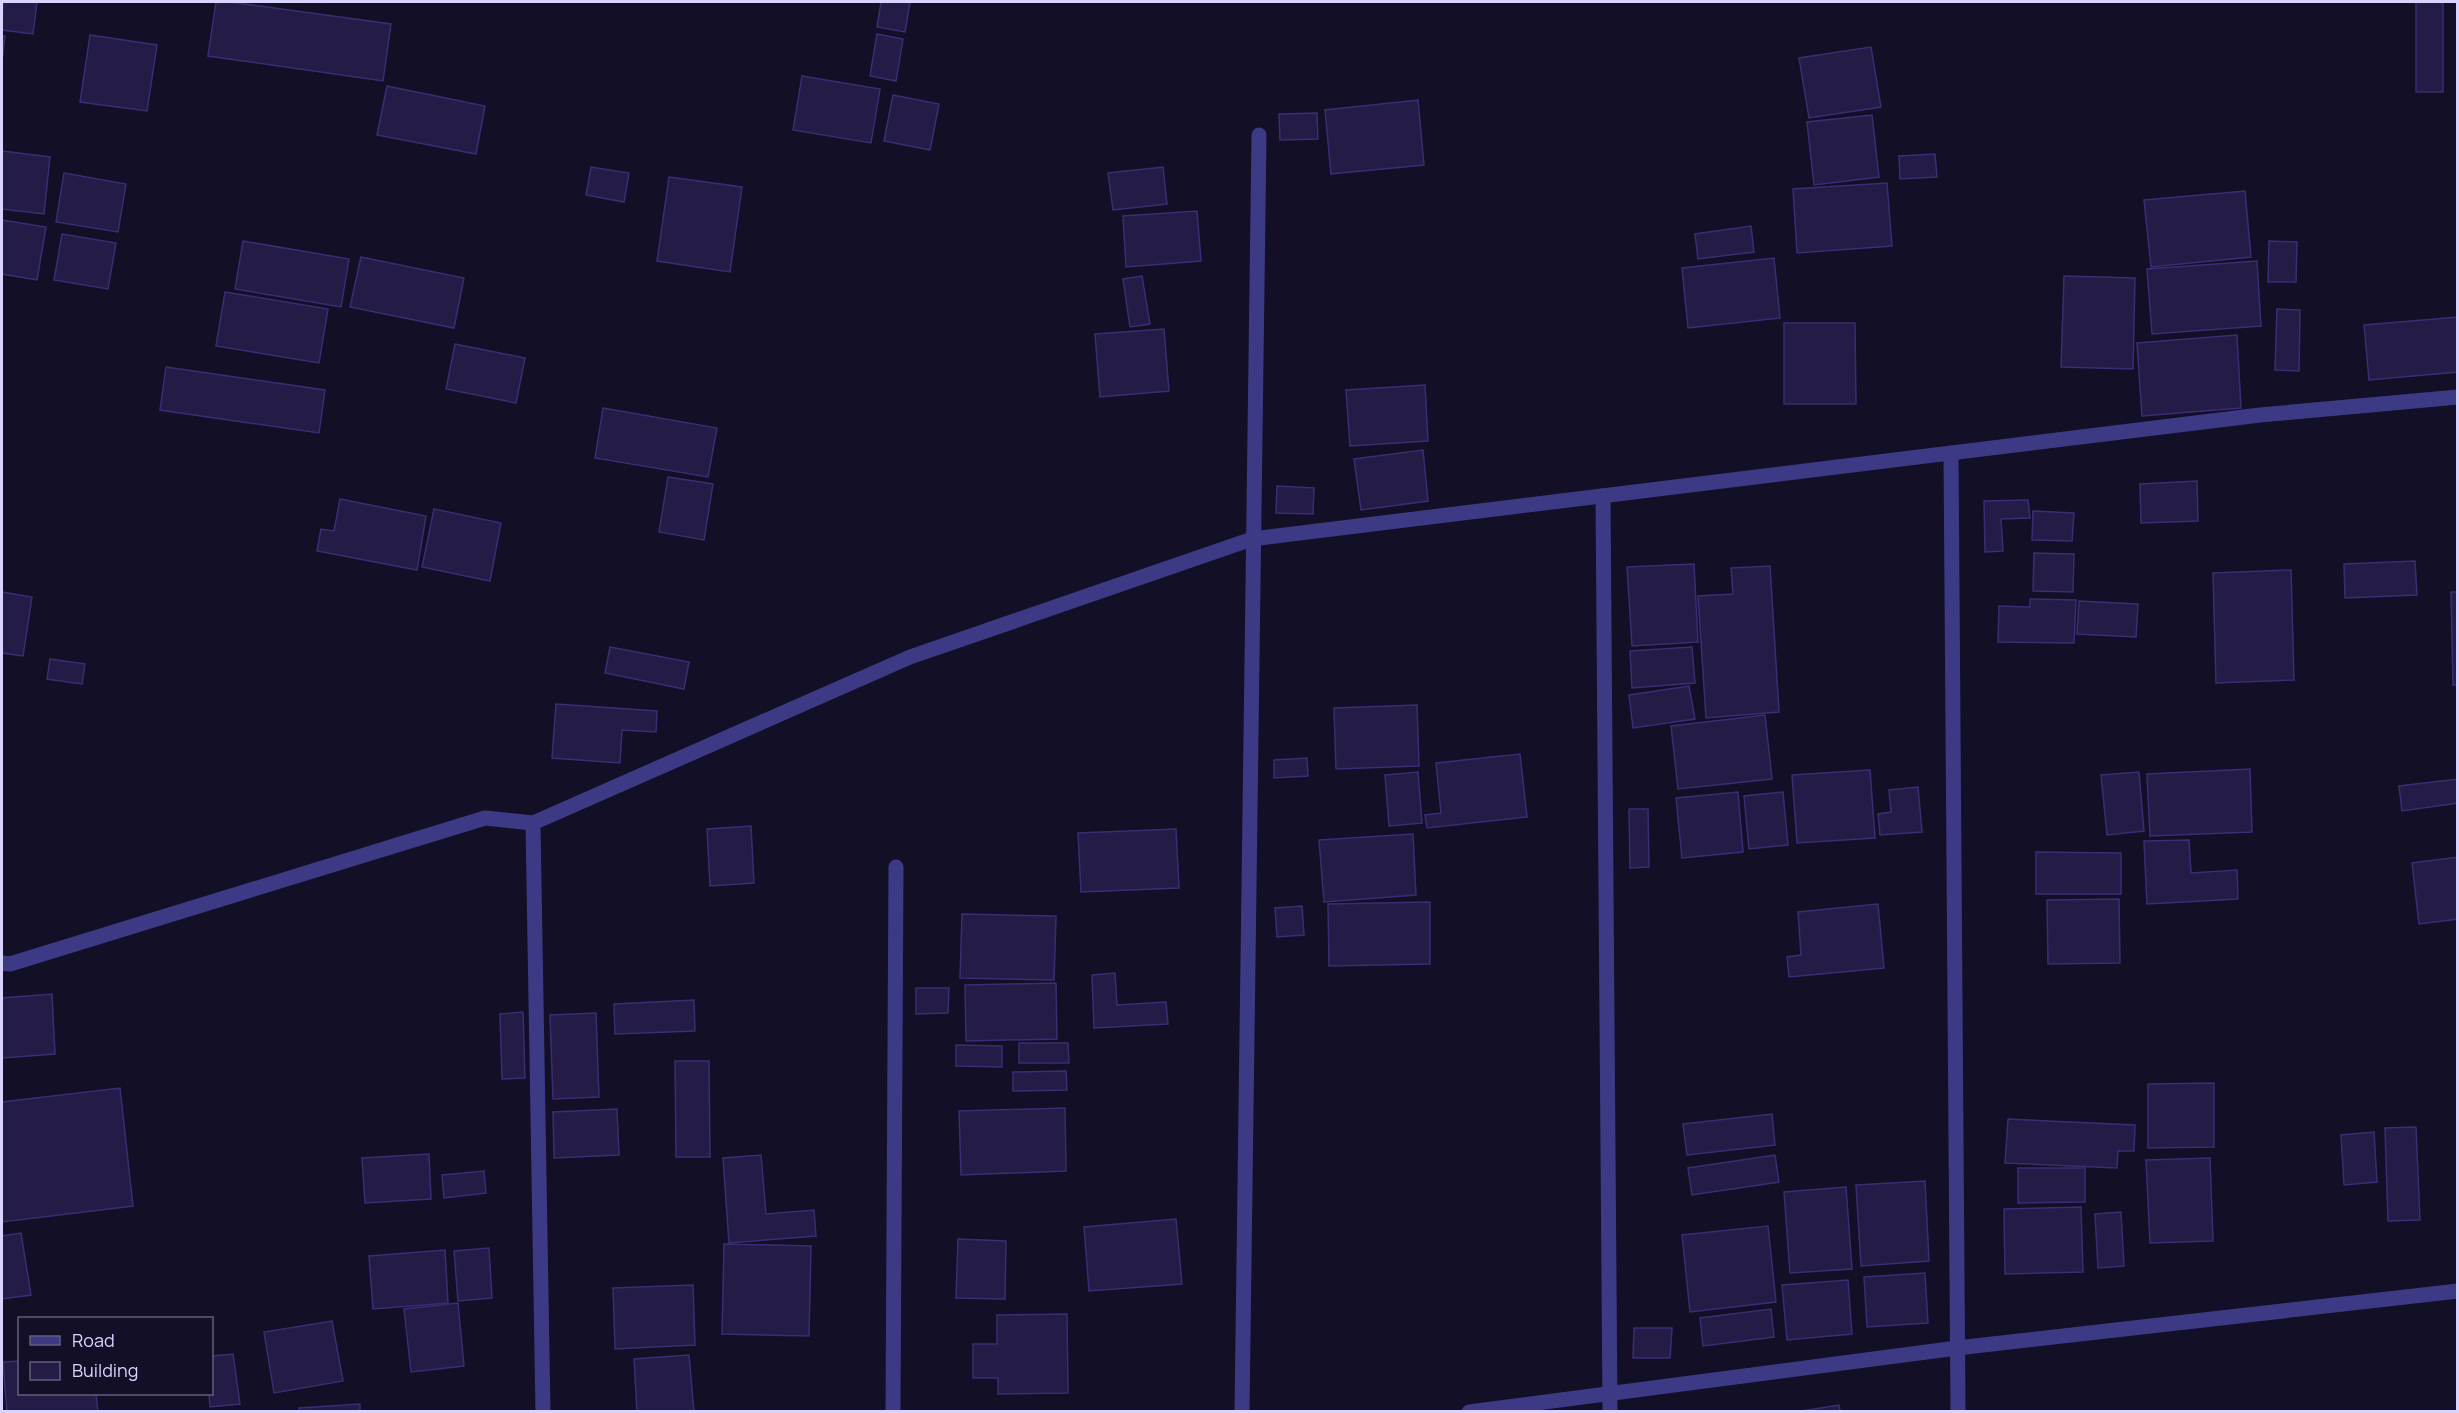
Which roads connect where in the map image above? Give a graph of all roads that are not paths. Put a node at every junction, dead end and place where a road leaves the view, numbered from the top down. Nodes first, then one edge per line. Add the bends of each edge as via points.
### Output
1 (1259, 135) dead end
2 (2457, 397) edge
3 (1951, 453) junction
4 (1603, 496) junction
5 (1252, 539) junction
6 (533, 823) junction
7 (896, 867) dead end
8 (2, 963) edge
9 (2457, 1291) edge
10 (1957, 1348) junction
11 (1610, 1393) junction
12 (543, 1412) edge
13 (893, 1412) edge
14 (1242, 1412) edge
15 (1469, 1412) edge
16 (1610, 1412) edge
17 (1958, 1412) edge

1 - 5 street
2 - 3 street via 2260,415
3 - 4 street
3 - 10 street
4 - 5 street
4 - 11 street
5 - 6 street via 910,657
5 - 14 street
6 - 8 street via 485,818 10,964
6 - 12 street
7 - 13 street
9 - 10 street
10 - 11 street
10 - 17 street
11 - 15 street
11 - 16 street

